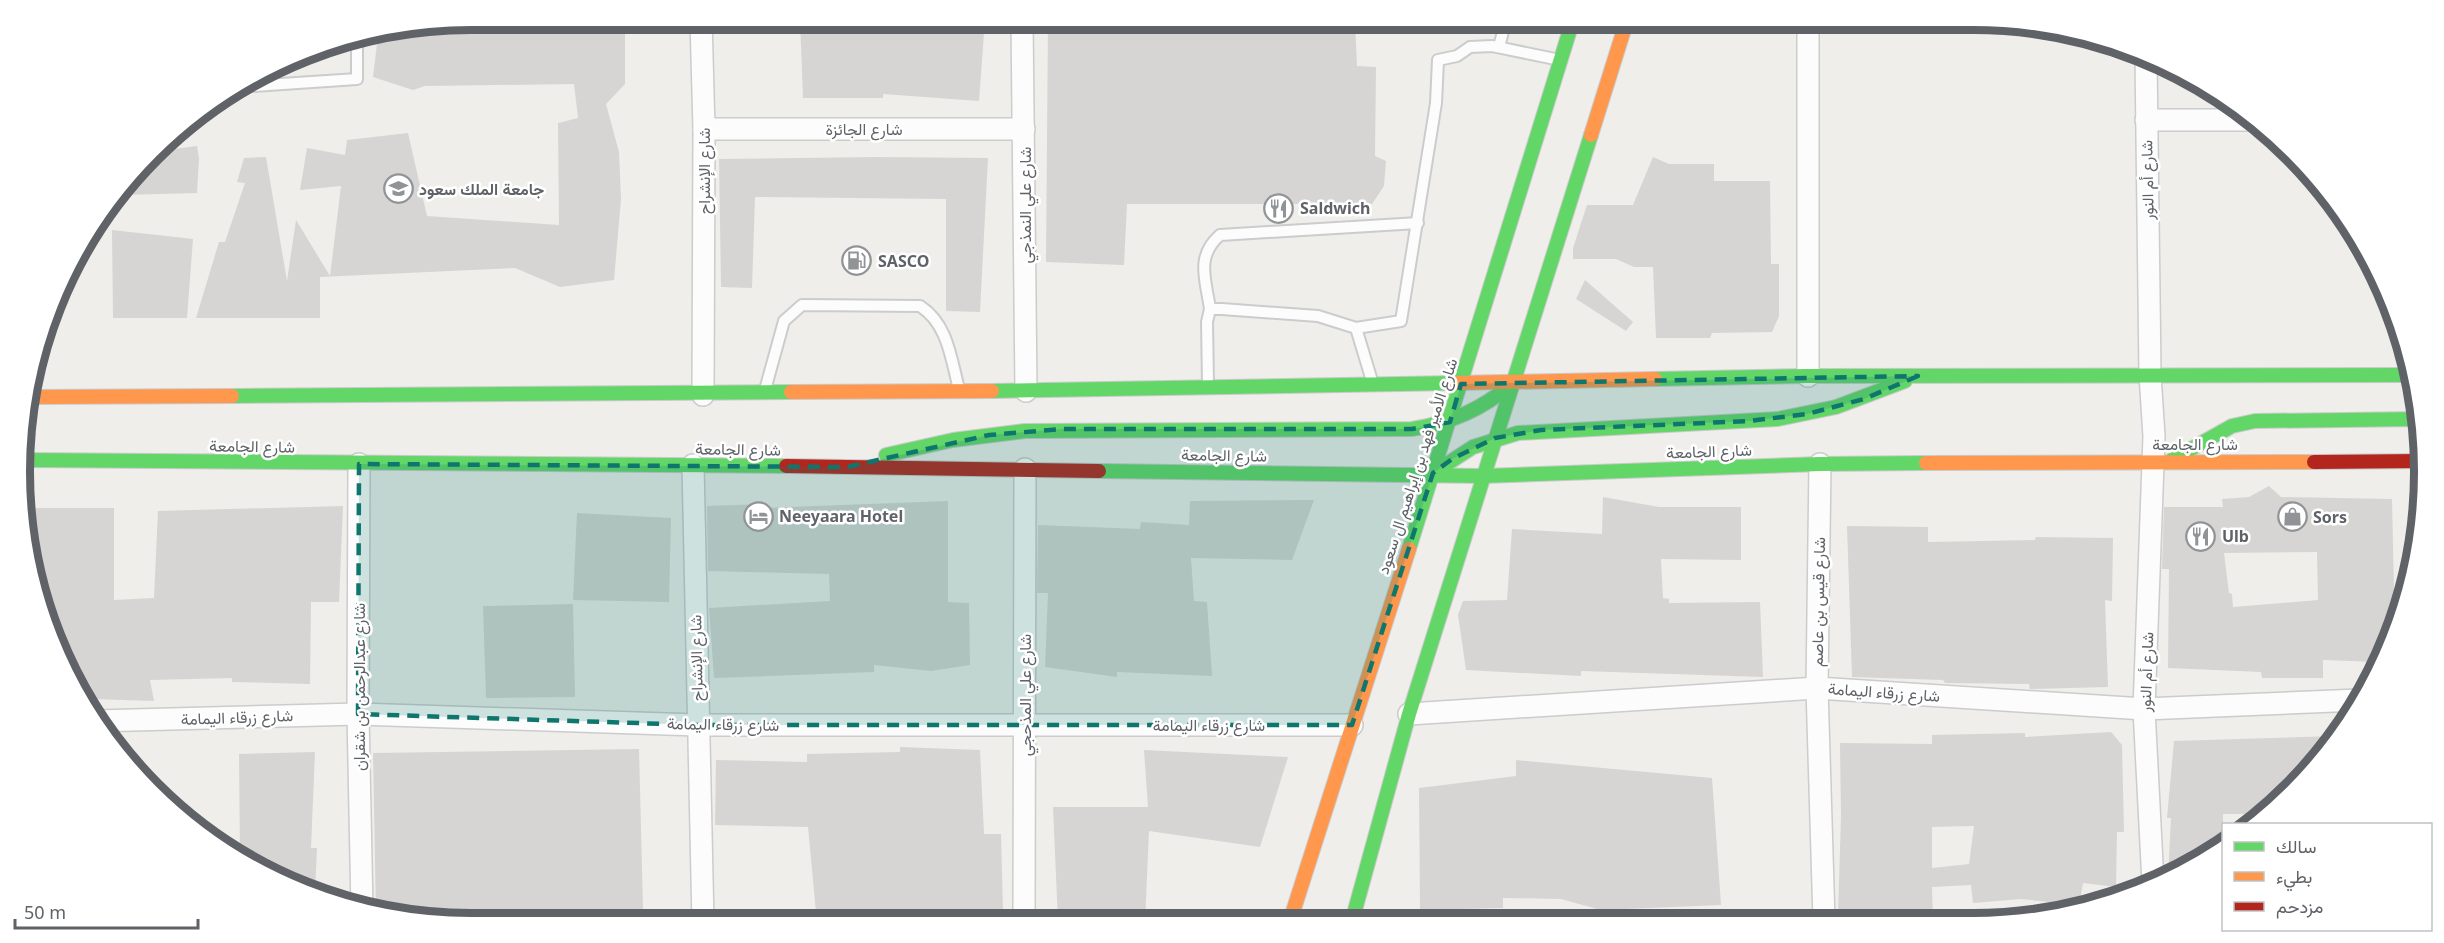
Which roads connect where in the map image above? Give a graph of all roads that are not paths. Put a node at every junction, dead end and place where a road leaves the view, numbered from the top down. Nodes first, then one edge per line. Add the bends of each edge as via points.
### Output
1 (701, 30) edge
2 (1022, 30) edge
3 (1503, 30) edge
4 (1570, 30) edge
5 (1625, 30) edge
6 (1808, 30) edge
7 (357, 45) edge
8 (1499, 47) junction
9 (1560, 60) junction
10 (2146, 66) edge
11 (258, 85) edge
12 (2146, 120) junction
13 (2240, 120) edge
14 (704, 129) junction
15 (1024, 129) junction
16 (1418, 223) junction
17 (1210, 309) junction
18 (1356, 328) junction
19 (1918, 375) junction
20 (2150, 375) junction
21 (2404, 375) edge
22 (1808, 376) junction
23 (1373, 384) junction
24 (1461, 384) junction
25 (1512, 384) junction
26 (1208, 389) junction
27 (1026, 391) junction
28 (960, 392) junction
29 (764, 394) junction
30 (703, 395) junction
31 (36, 397) edge
32 (2411, 419) edge
33 (1450, 422) junction
34 (1495, 438) junction
35 (30, 460) edge
36 (2163, 460) junction
37 (2414, 461) edge
38 (359, 464) junction
39 (1820, 464) junction
40 (693, 465) junction
41 (847, 467) junction
42 (1025, 469) junction
43 (1433, 473) junction
44 (1484, 476) junction
45 (1817, 688) junction
46 (2350, 700) edge
47 (2145, 709) junction
48 (358, 714) junction
49 (1409, 714) junction
50 (107, 721) edge
51 (697, 725) junction
52 (1024, 725) junction
53 (1352, 725) junction
54 (2153, 874) edge
55 (362, 899) edge
56 (703, 913) edge
57 (1024, 913) edge
58 (1293, 913) edge
59 (1354, 913) edge
60 (1824, 913) edge

1 - 14 street, شارع الإنشراح
2 - 15 street, شارع علي النمذجي
3 - 8 lane
4 - 9 main road, شارع الأمير فهد بن إبراهيم ال سعود
5 - 25 main road
6 - 22 street
7 - 11 lane via 357,78
8 - 9 lane
8 - 16 lane via 1470,47 1457,56 1438,60 1436,103
9 - 24 main road, شارع الأمير فهد بن إبراهيم ال سعود
10 - 12 street, شارع أم النور
12 - 13 street
12 - 20 street, شارع أم النور
14 - 15 street, شارع الجائزة
14 - 30 street, شارع الإنشراح
15 - 27 street, شارع علي النمذجي
16 - 17 lane via 1220,235 1203,257
16 - 18 lane via 1401,321
17 - 18 lane via 1318,316
17 - 26 lane
18 - 23 lane
19 - 20 main road
19 - 22 main road
19 - 34 main road via 1864,399 1798,416 1749,422 1540,430
20 - 21 main road
20 - 36 street, شارع أم النور
22 - 25 main road
23 - 24 main road
23 - 26 main road
24 - 25 main road
24 - 33 main road, شارع الأمير فهد بن إبراهيم ال سعود
25 - 33 main road via 1480,408
25 - 34 main road
26 - 27 main road
27 - 28 main road
28 - 29 main road
28 - 29 lane via 941,324 920,306 802,305 784,321
29 - 30 main road
30 - 31 main road
32 - 36 main road via 2255,421 2232,426
33 - 41 main road via 1412,429 1025,431 952,440
33 - 43 main road, شارع الأمير فهد بن إبراهيم ال سعود
34 - 43 main road
34 - 44 main road
35 - 38 main road, شارع الجامعة
36 - 37 main road, شارع الجامعة
36 - 39 main road, شارع الجامعة
36 - 47 street, شارع أم النور
38 - 40 main road, شارع الجامعة
38 - 48 street, شارع عبدالرحمن بن شقران
39 - 44 main road, شارع الجامعة
39 - 45 street, شارع قيس بن عاصم
40 - 41 main road, شارع الجامعة
40 - 51 street, شارع الإنشراح
41 - 42 main road, شارع الجامعة
42 - 43 main road, شارع الجامعة
42 - 52 street, شارع علي المذحجي
43 - 44 main road, شارع الجامعة
43 - 53 main road, شارع الأمير فهد بن إبراهيم ال سعود
44 - 49 main road
45 - 47 street, شارع زرقاء اليمامة
45 - 49 street, شارع زرقاء اليمامة
45 - 60 street, شارع قيس بن عاصم
46 - 47 street, شارع زرقاء اليمامة
47 - 54 street, شارع أم النور
48 - 50 street, شارع زرقاء اليمامة
48 - 51 street, شارع زرقاء اليمامة
48 - 55 street, شارع عبدالرحمن بن شقران
49 - 59 main road
51 - 52 street, شارع زرقاء اليمامة
51 - 56 street, شارع الإنشراح
52 - 53 street, شارع زرقاء اليمامة
52 - 57 street, شارع علي المذحجي
53 - 58 main road, شارع الأمير فهد بن إبراهيم ال سعود

